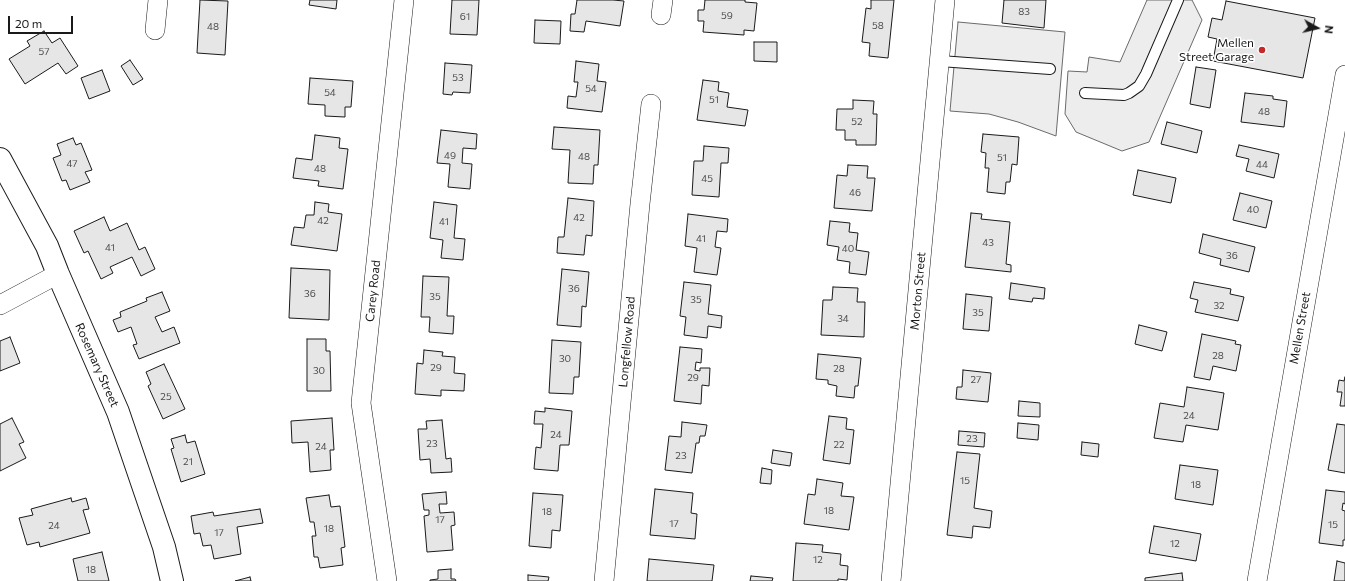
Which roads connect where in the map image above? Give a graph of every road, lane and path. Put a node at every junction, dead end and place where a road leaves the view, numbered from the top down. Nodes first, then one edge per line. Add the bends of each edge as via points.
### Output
1 (158, 0) edge
2 (404, 0) edge
3 (945, 0) edge
4 (1178, 0) edge
5 (155, 30) dead end
6 (940, 61) junction
7 (1050, 68) dead end
8 (1345, 75) edge
9 (1085, 93) dead end
10 (651, 104) dead end
11 (0, 159) edge
12 (58, 274) junction
13 (0, 305) edge
14 (172, 581) edge
15 (387, 581) edge
16 (604, 581) edge
17 (891, 581) edge
18 (1256, 581) edge

1 - 5 street
2 - 15 street, Carey Road via 361,403
3 - 6 street, Morton Street
4 - 9 lane via 1139,86 1124,94
6 - 7 lane
6 - 17 street, Morton Street
8 - 18 street, Mellen Street
10 - 16 street, Longfellow Road
11 - 12 street, Rosemary Street via 47,246
12 - 13 street
12 - 14 street, Rosemary Street via 118,412 164,547

